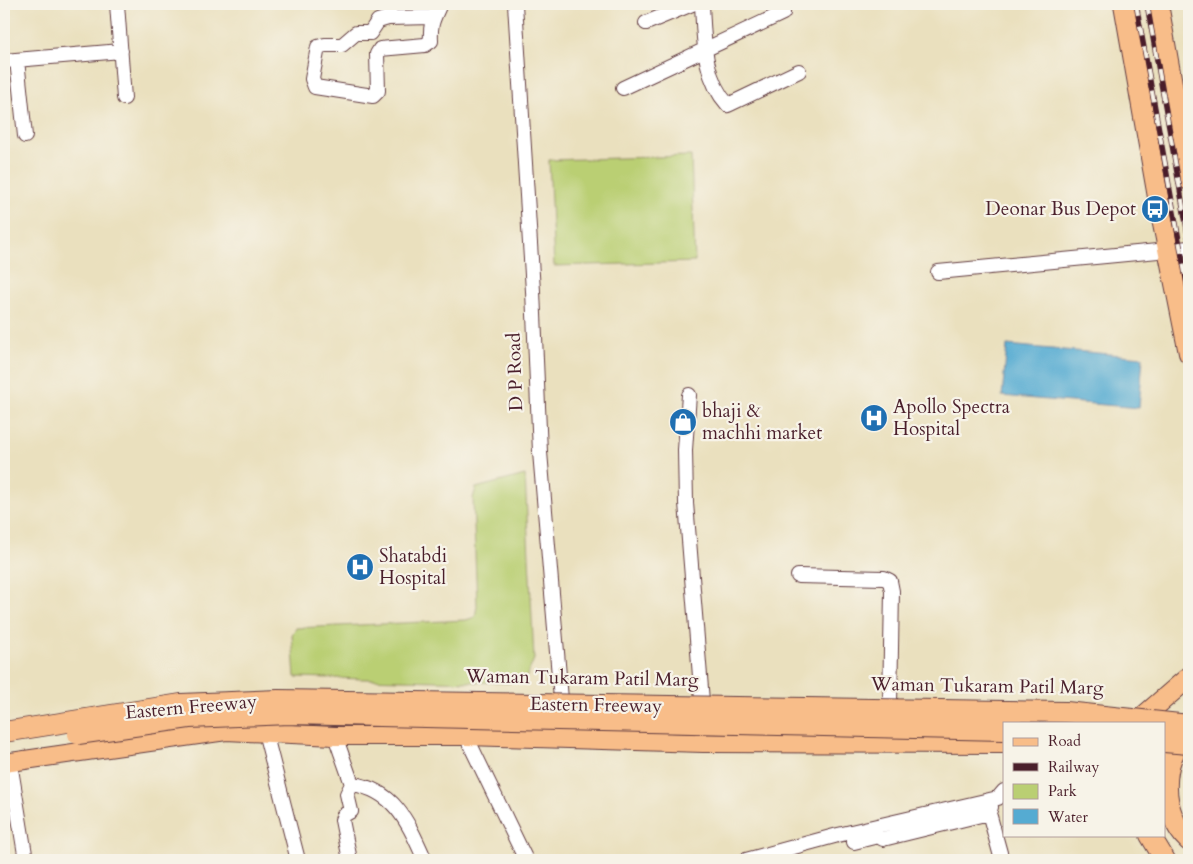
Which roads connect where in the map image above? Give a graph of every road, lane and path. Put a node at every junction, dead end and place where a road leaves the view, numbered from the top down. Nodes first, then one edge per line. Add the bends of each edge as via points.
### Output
1 (117, 4) edge
2 (440, 4) edge
3 (515, 4) edge
4 (692, 4) edge
5 (702, 4) edge
6 (1124, 4) edge
7 (1158, 4) edge
8 (782, 13) dead end
9 (433, 17) junction
10 (646, 23) dead end
11 (705, 49) junction
12 (121, 52) junction
13 (11, 60) edge
14 (799, 71) dead end
15 (623, 88) dead end
16 (124, 98) dead end
17 (25, 136) dead end
18 (1189, 180) edge
19 (1189, 248) edge
20 (1168, 252) junction
21 (938, 272) dead end
22 (1189, 353) edge
23 (689, 394) dead end
24 (798, 576) dead end
25 (1189, 677) edge
26 (562, 698) junction
27 (702, 701) junction
28 (731, 702) junction
29 (890, 705) junction
30 (978, 706) junction
31 (1151, 720) edge
32 (4, 722) edge
33 (1105, 722) edge
34 (1166, 727) edge
35 (1003, 730) edge
36 (4, 732) edge
37 (265, 732) junction
38 (335, 736) junction
39 (466, 736) junction
40 (1166, 737) edge
41 (564, 738) junction
42 (1180, 741) edge
43 (730, 743) junction
44 (974, 743) junction
45 (1003, 744) edge
46 (6, 757) edge
47 (352, 784) junction
48 (1001, 795) edge
49 (989, 813) junction
50 (1151, 836) edge
51 (1187, 838) edge
52 (854, 842) dead end
53 (26, 860) edge
54 (298, 860) edge
55 (350, 860) edge
56 (425, 860) edge
57 (526, 860) edge
58 (746, 860) edge
59 (1002, 860) edge
60 (1165, 860) edge
61 (1178, 860) edge

1 - 12 street
2 - 9 street
3 - 26 street, D P Road via 540,452
4 - 10 street
5 - 11 street
6 - 20 highway
7 - 18 highway
8 - 11 street
9 - 9 street via 430,26 432,42 425,46 380,49 377,54 378,91 373,96 315,86 312,79 318,47 342,45 356,33 370,33 378,21 388,18
11 - 14 street via 706,63 722,99 728,105
11 - 15 street
12 - 13 street
12 - 16 street
13 - 17 street
19 - 20 street
20 - 21 street
20 - 22 highway
23 - 27 street via 686,504
24 - 29 street via 884,578 890,581
25 - 31 highway
26 - 27 main road, Waman Tukaram Patil Marg
26 - 32 main road, Waman Tukaram Patil Marg via 237,692
26 - 41 street, D P Road
27 - 28 main road, Waman Tukaram Patil Marg
28 - 29 main road, Waman Tukaram Patil Marg
28 - 43 main road
29 - 30 main road, Waman Tukaram Patil Marg
30 - 31 main road, Waman Tukaram Patil Marg via 1112,710
30 - 44 main road
33 - 36 highway, Eastern Freeway, bridge via 1066,712 270,700 181,704
34 - 42 main road
35 - 46 highway, Eastern Freeway, bridge via 233,715 140,724
37 - 38 main road
37 - 46 main road via 226,731
37 - 54 street
38 - 39 main road
38 - 47 street
39 - 41 main road
39 - 57 street
40 - 42 highway, Eastern Freeway, bridge
41 - 43 main road
42 - 51 highway via 1170,763 1167,801 1173,820
43 - 44 main road
44 - 45 main road
46 - 53 street
47 - 55 street via 347,794 351,811 342,820
47 - 56 street via 384,797 406,818
48 - 49 street
48 - 58 street
49 - 52 street via 883,839 878,836
49 - 59 street
50 - 60 highway
51 - 61 highway

